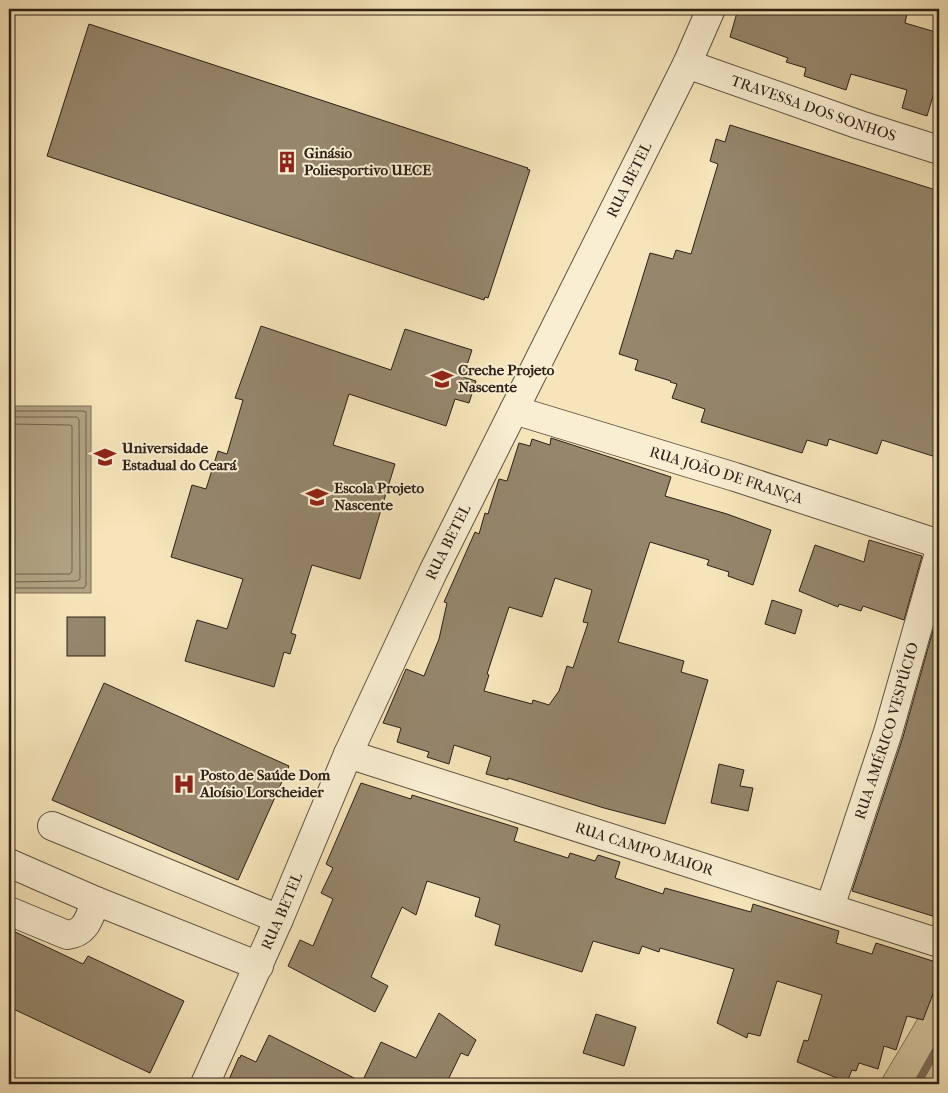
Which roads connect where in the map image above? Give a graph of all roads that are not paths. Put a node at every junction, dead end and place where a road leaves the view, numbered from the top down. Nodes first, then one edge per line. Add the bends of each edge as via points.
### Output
1 (711, 9) edge
2 (688, 64) junction
3 (939, 150) edge
4 (514, 410) junction
5 (939, 544) edge
6 (939, 553) edge
7 (348, 754) junction
8 (52, 826) dead end
9 (9, 863) edge
10 (96, 901) junction
11 (830, 907) junction
12 (9, 910) edge
13 (279, 919) junction
14 (939, 944) edge
15 (258, 966) junction
16 (205, 1084) edge

1 - 2 street, RUA BETEL
2 - 3 street, TRAVESSA DOS SONHOS
2 - 4 street, RUA BETEL
4 - 5 street, RUA JOÃO DE FRANÇA via 735,477
4 - 7 street, RUA BETEL via 433,572
6 - 11 street, RUA AMÉRICO VESPÚCIO via 888,732
7 - 11 street, RUA CAMPO MAIOR
7 - 13 street, RUA BETEL
8 - 13 street
9 - 10 street
10 - 12 street via 82,930 67,935
10 - 15 street
11 - 14 street, RUA CAMPO MAIOR
13 - 15 street, RUA BETEL
15 - 16 street, RUA BETEL

